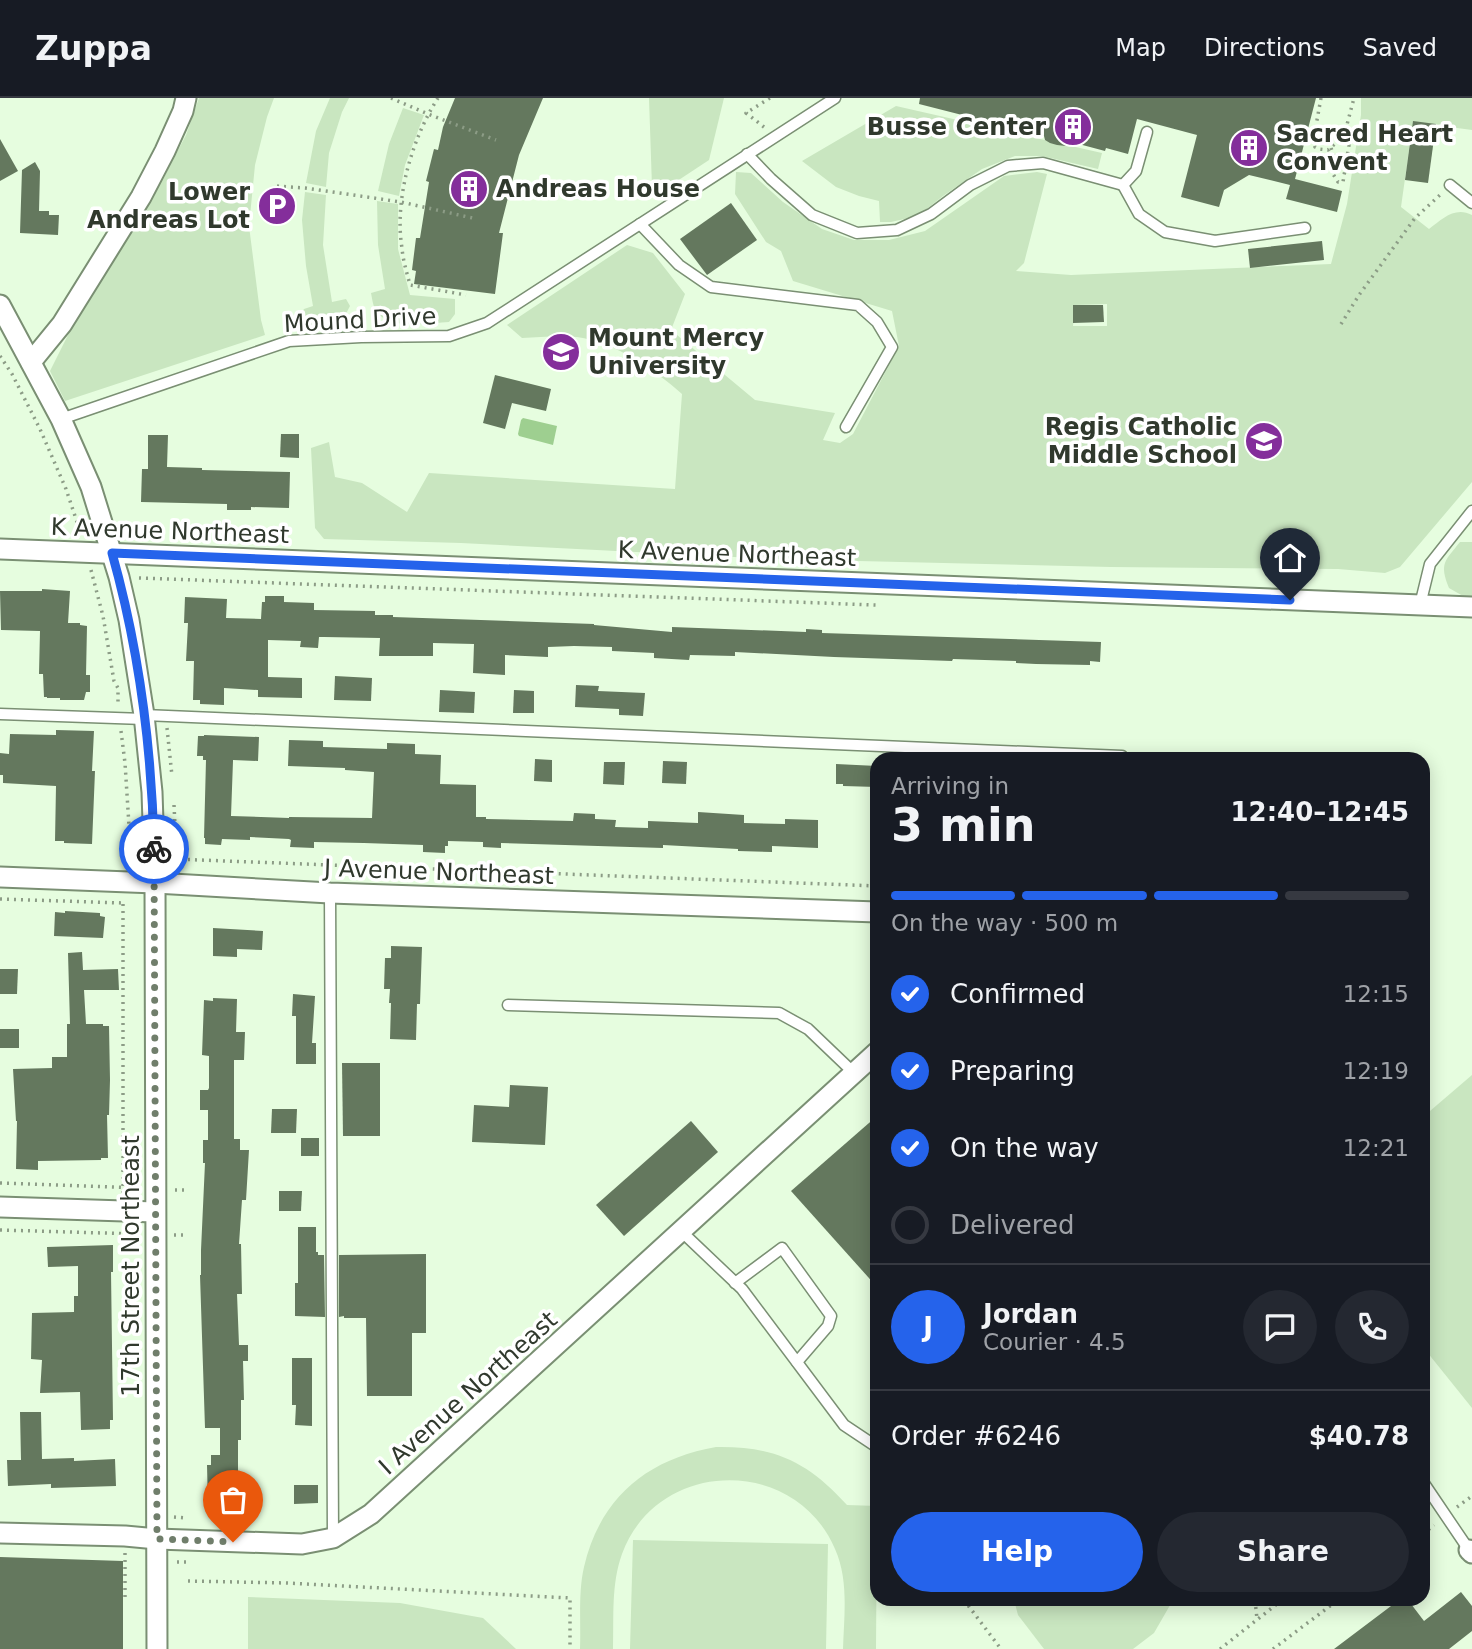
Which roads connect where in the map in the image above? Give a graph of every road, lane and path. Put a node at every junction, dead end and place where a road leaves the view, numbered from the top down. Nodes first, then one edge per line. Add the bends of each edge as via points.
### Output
1 (186, 98) edge
2 (391, 98) edge
3 (438, 98) edge
4 (835, 98) edge
5 (1321, 98) edge
6 (1354, 98) edge
7 (428, 114) junction
8 (1147, 132) dead end
9 (1343, 136) junction
10 (496, 140) dead end
11 (1331, 148) junction
12 (747, 154) junction
13 (1123, 185) junction
14 (1450, 185) joint
15 (277, 186) dead end
16 (401, 202) junction
17 (1472, 203) edge
18 (477, 219) dead end
19 (640, 224) junction
20 (1305, 228) dead end
21 (466, 295) dead end
22 (0, 305) edge
23 (1341, 324) dead end
24 (0, 356) edge
25 (31, 362) junction
26 (61, 419) junction
27 (846, 427) dead end
28 (1472, 512) edge
29 (81, 534) dead end
30 (0, 549) edge
31 (112, 553) junction
32 (136, 578) dead end
33 (878, 605) dead end
34 (1420, 605) junction
35 (1472, 607) edge
36 (0, 714) edge
37 (144, 717) junction
38 (1032, 752) edge
39 (169, 859) dead end
40 (0, 877) edge
41 (155, 883) junction
42 (870, 886) edge
43 (330, 893) junction
44 (124, 894) dead end
45 (0, 898) edge
46 (123, 903) junction
47 (870, 912) edge
48 (508, 1005) dead end
49 (870, 1058) edge
50 (854, 1073) junction
51 (0, 1184) edge
52 (123, 1188) junction
53 (141, 1188) dead end
54 (171, 1189) dead end
55 (187, 1189) dead end
56 (123, 1202) dead end
57 (0, 1208) edge
58 (155, 1212) junction
59 (0, 1230) edge
60 (681, 1231) junction
61 (139, 1234) dead end
62 (169, 1234) dead end
63 (187, 1235) dead end
64 (735, 1283) junction
65 (797, 1362) junction
66 (870, 1442) edge
67 (1430, 1492) edge
68 (1472, 1496) edge
69 (1457, 1507) dead end
70 (172, 1517) dead end
71 (186, 1517) dead end
72 (0, 1533) edge
73 (333, 1538) junction
74 (157, 1539) junction
75 (125, 1547) dead end
76 (1471, 1552) edge
77 (177, 1562) dead end
78 (187, 1562) dead end
79 (188, 1581) dead end
80 (125, 1600) dead end
81 (969, 1606) edge
82 (1256, 1606) edge
83 (1274, 1606) edge
84 (1330, 1606) edge
85 (1257, 1619) junction
86 (157, 1649) edge
87 (570, 1649) edge
88 (1001, 1649) edge
89 (1220, 1649) edge
90 (1273, 1649) edge

1 - 25 street via 141,197 62,324
2 - 7 path
3 - 7 path
4 - 12 lane, Mound Drive
5 - 11 path via 1313,142 1319,149
6 - 9 path
7 - 10 path
7 - 16 path via 408,165
8 - 13 lane via 1136,171
9 - 11 path
9 - 11 path via 1349,145 1343,182 1333,174
12 - 13 lane via 812,215 857,233 897,230 932,214 970,185 1008,166 1043,163
12 - 19 lane, Mound Drive
13 - 20 lane via 1139,214 1165,232 1215,241
14 - 17 lane
14 - 23 path via 1415,218
15 - 16 path
16 - 18 path
16 - 21 path via 401,246 410,285
19 - 26 lane, Mound Drive via 488,323 449,336 289,341
19 - 27 lane via 679,265 711,287 858,305 877,322 892,347
22 - 25 street, 17th Street Northeast
24 - 29 path via 40,429
25 - 26 street, 17th Street Northeast
26 - 31 street, 17th Street Northeast via 91,487
28 - 34 lane via 1430,564
30 - 31 street, K Avenue Northeast
31 - 34 street, K Avenue Northeast
31 - 37 street, 17th Street Northeast via 129,620
32 - 33 path
34 - 35 street, K Avenue Northeast
36 - 37 lane
37 - 38 lane
37 - 41 street, 17th Street Northeast
39 - 42 path
40 - 41 street, J Avenue Northeast
41 - 43 street, J Avenue Northeast
41 - 58 street, 17th Street Northeast
43 - 47 street, J Avenue Northeast
43 - 73 lane
44 - 46 path
45 - 46 path
46 - 52 path
48 - 50 lane via 779,1013 808,1029
49 - 50 street, I Avenue Northeast
50 - 60 street, I Avenue Northeast
51 - 52 path
52 - 53 path
52 - 56 path
54 - 55 path
57 - 58 street
58 - 74 street, 17th Street Northeast
59 - 61 path
60 - 64 lane
60 - 73 street, I Avenue Northeast via 371,1514
62 - 63 path
64 - 65 lane
64 - 65 lane via 782,1248 831,1316 828,1326
65 - 66 lane via 844,1425
67 - 76 lane
68 - 69 path
70 - 71 path
72 - 74 street, I Avenue Northeast
73 - 74 street, I Avenue Northeast via 302,1544
74 - 86 street, 17th Street Northeast
75 - 80 path
77 - 78 path
79 - 87 path via 570,1598
81 - 88 path
82 - 85 path
83 - 85 path
84 - 90 path
85 - 89 path

